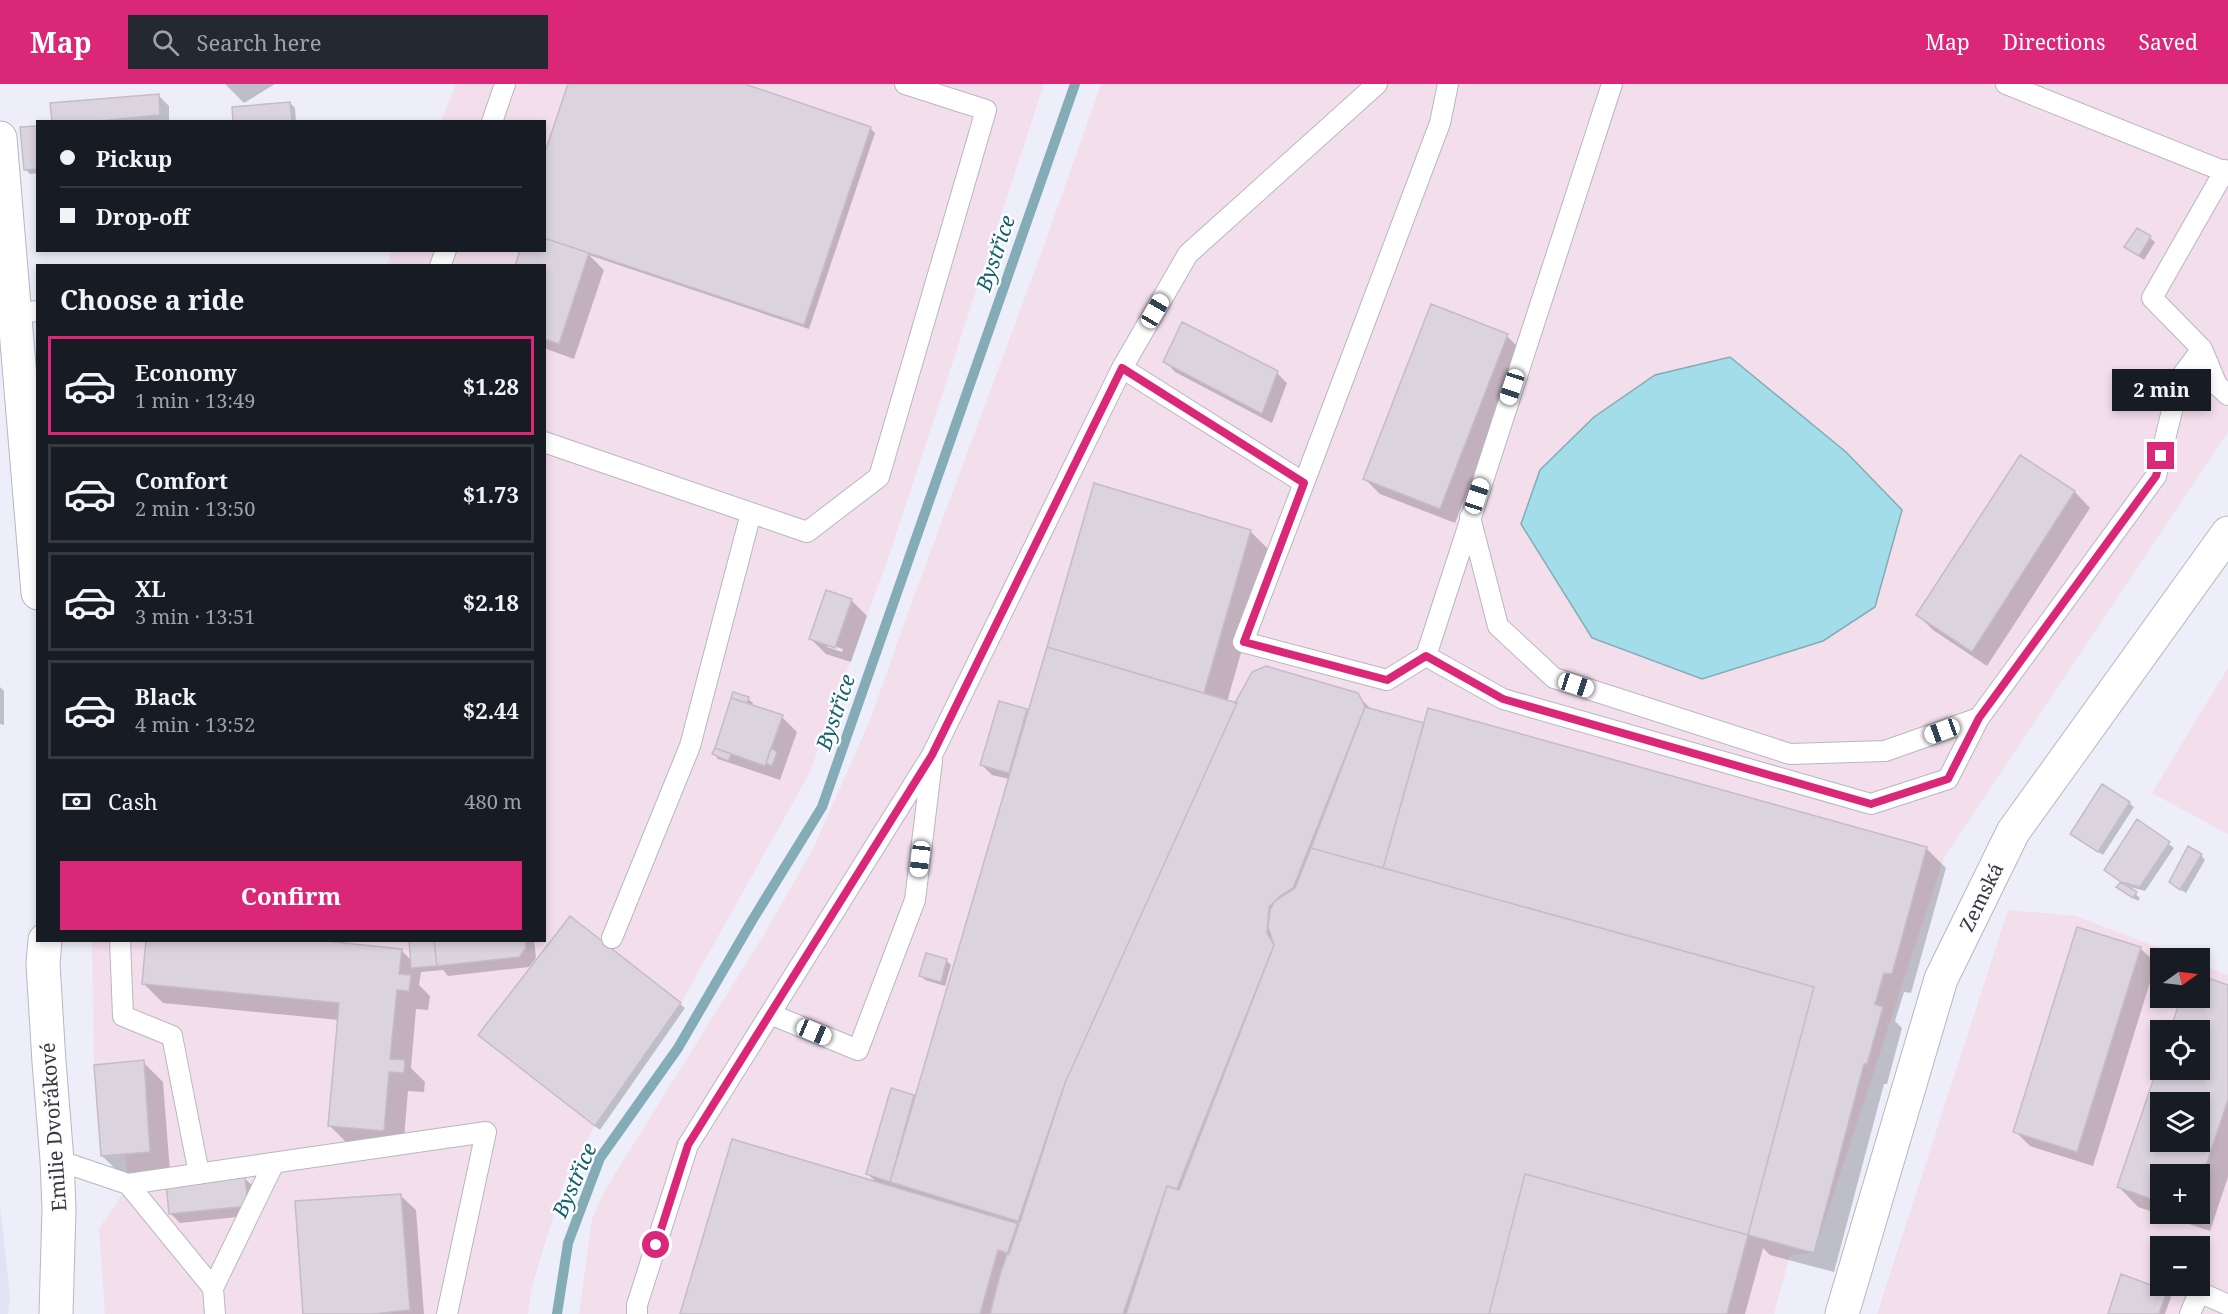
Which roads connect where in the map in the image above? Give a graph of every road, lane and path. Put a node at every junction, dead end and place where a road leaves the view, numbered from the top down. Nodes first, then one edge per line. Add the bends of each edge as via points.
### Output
1 (505, 84) edge
2 (905, 84) edge
3 (1377, 84) edge
4 (1448, 84) edge
5 (1612, 84) edge
6 (2006, 84) edge
7 (493, 120) edge
8 (0, 138) edge
9 (2226, 172) edge
10 (26, 312) edge
11 (2202, 349) junction
12 (1122, 368) junction
13 (2228, 395) edge
14 (546, 443) edge
15 (1304, 483) junction
16 (751, 513) junction
17 (1470, 517) junction
18 (2228, 533) edge
19 (36, 546) edge
20 (1426, 656) junction
21 (1979, 718) junction
22 (932, 755) junction
23 (612, 938) dead end
24 (45, 942) edge
25 (120, 942) edge
26 (770, 1014) junction
27 (57, 1160) junction
28 (274, 1163) junction
29 (199, 1174) junction
30 (128, 1184) junction
31 (213, 1288) junction
32 (2228, 1305) edge
33 (56, 1314) edge
34 (215, 1314) edge
35 (447, 1314) edge
36 (637, 1314) edge
37 (1842, 1314) edge
38 (2190, 1314) edge

1 - 7 lane
2 - 16 lane via 986,110 879,477 807,532
3 - 12 lane via 1188,254
4 - 15 lane via 1440,123
5 - 17 lane
6 - 9 lane
8 - 10 street
9 - 11 lane via 2152,298
10 - 19 street
11 - 13 lane via 2217,385
11 - 21 lane via 2180,378 2156,476
12 - 15 lane
12 - 22 lane
14 - 16 lane
15 - 20 lane via 1244,642 1387,680
16 - 23 lane via 690,746
17 - 20 lane
17 - 21 lane via 1498,626 1554,678 1790,754 1885,751
18 - 37 street, Zemská via 2008,842 1941,979
20 - 21 lane via 1503,699 1871,804 1948,779
22 - 26 lane
22 - 26 lane via 915,900 858,1050
24 - 27 street, Emilie Dvořákové via 48,1062
25 - 29 lane via 123,1016 172,1036
26 - 36 lane via 688,1145
27 - 30 lane
27 - 33 street, Emilie Dvořákové
28 - 29 lane
28 - 31 lane
28 - 35 lane via 486,1132
29 - 30 lane
30 - 31 lane
31 - 34 lane
32 - 38 lane via 2199,1292

